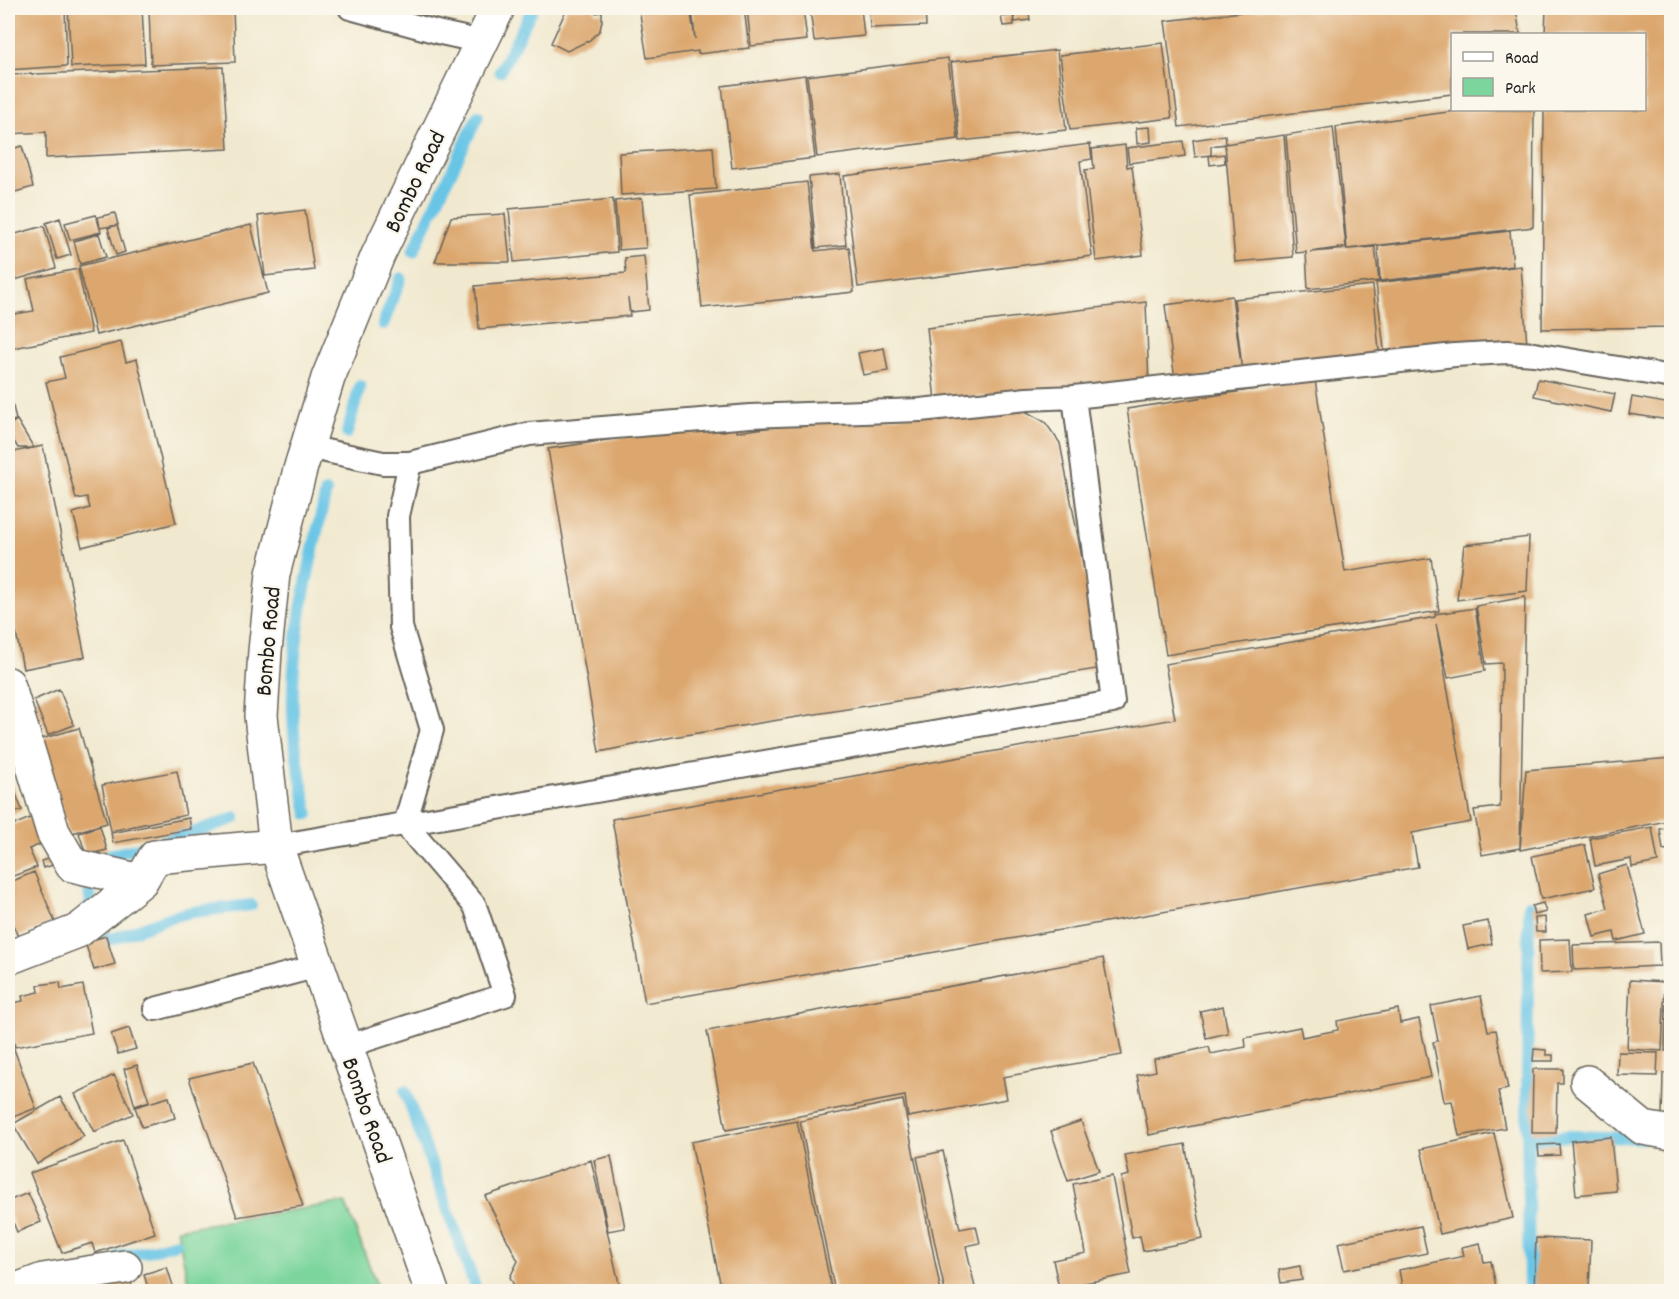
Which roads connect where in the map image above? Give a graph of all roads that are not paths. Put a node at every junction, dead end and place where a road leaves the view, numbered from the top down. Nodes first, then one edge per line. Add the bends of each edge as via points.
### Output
1 (350, 8) edge
2 (498, 8) edge
3 (482, 42) junction
4 (1671, 377) edge
5 (1074, 397) junction
6 (307, 447) junction
7 (410, 464) junction
8 (8, 684) edge
9 (405, 824) junction
10 (276, 846) junction
11 (141, 881) junction
12 (8, 958) edge
13 (318, 966) junction
14 (155, 1010) dead end
15 (345, 1047) junction
16 (1587, 1082) dead end
17 (1671, 1133) edge
18 (125, 1267) dead end
19 (11, 1292) edge
20 (432, 1292) edge

1 - 3 lane
2 - 3 main road, Bombo Road
3 - 6 main road, Bombo Road via 378,255 328,378
4 - 5 lane via 1507,352
5 - 7 lane via 529,434
5 - 9 lane via 1113,702
6 - 7 lane via 383,464
6 - 10 main road, Bombo Road via 273,574 265,651 261,716
7 - 9 lane via 398,516 401,627 432,730
8 - 11 main road via 53,832 72,865
9 - 10 lane
9 - 15 lane via 474,906 505,995
10 - 11 main road via 154,856
10 - 13 main road, Bombo Road
11 - 12 main road via 78,931
13 - 14 lane
13 - 15 main road, Bombo Road
15 - 20 main road, Bombo Road
16 - 17 main road via 1643,1128
18 - 19 main road via 43,1280

